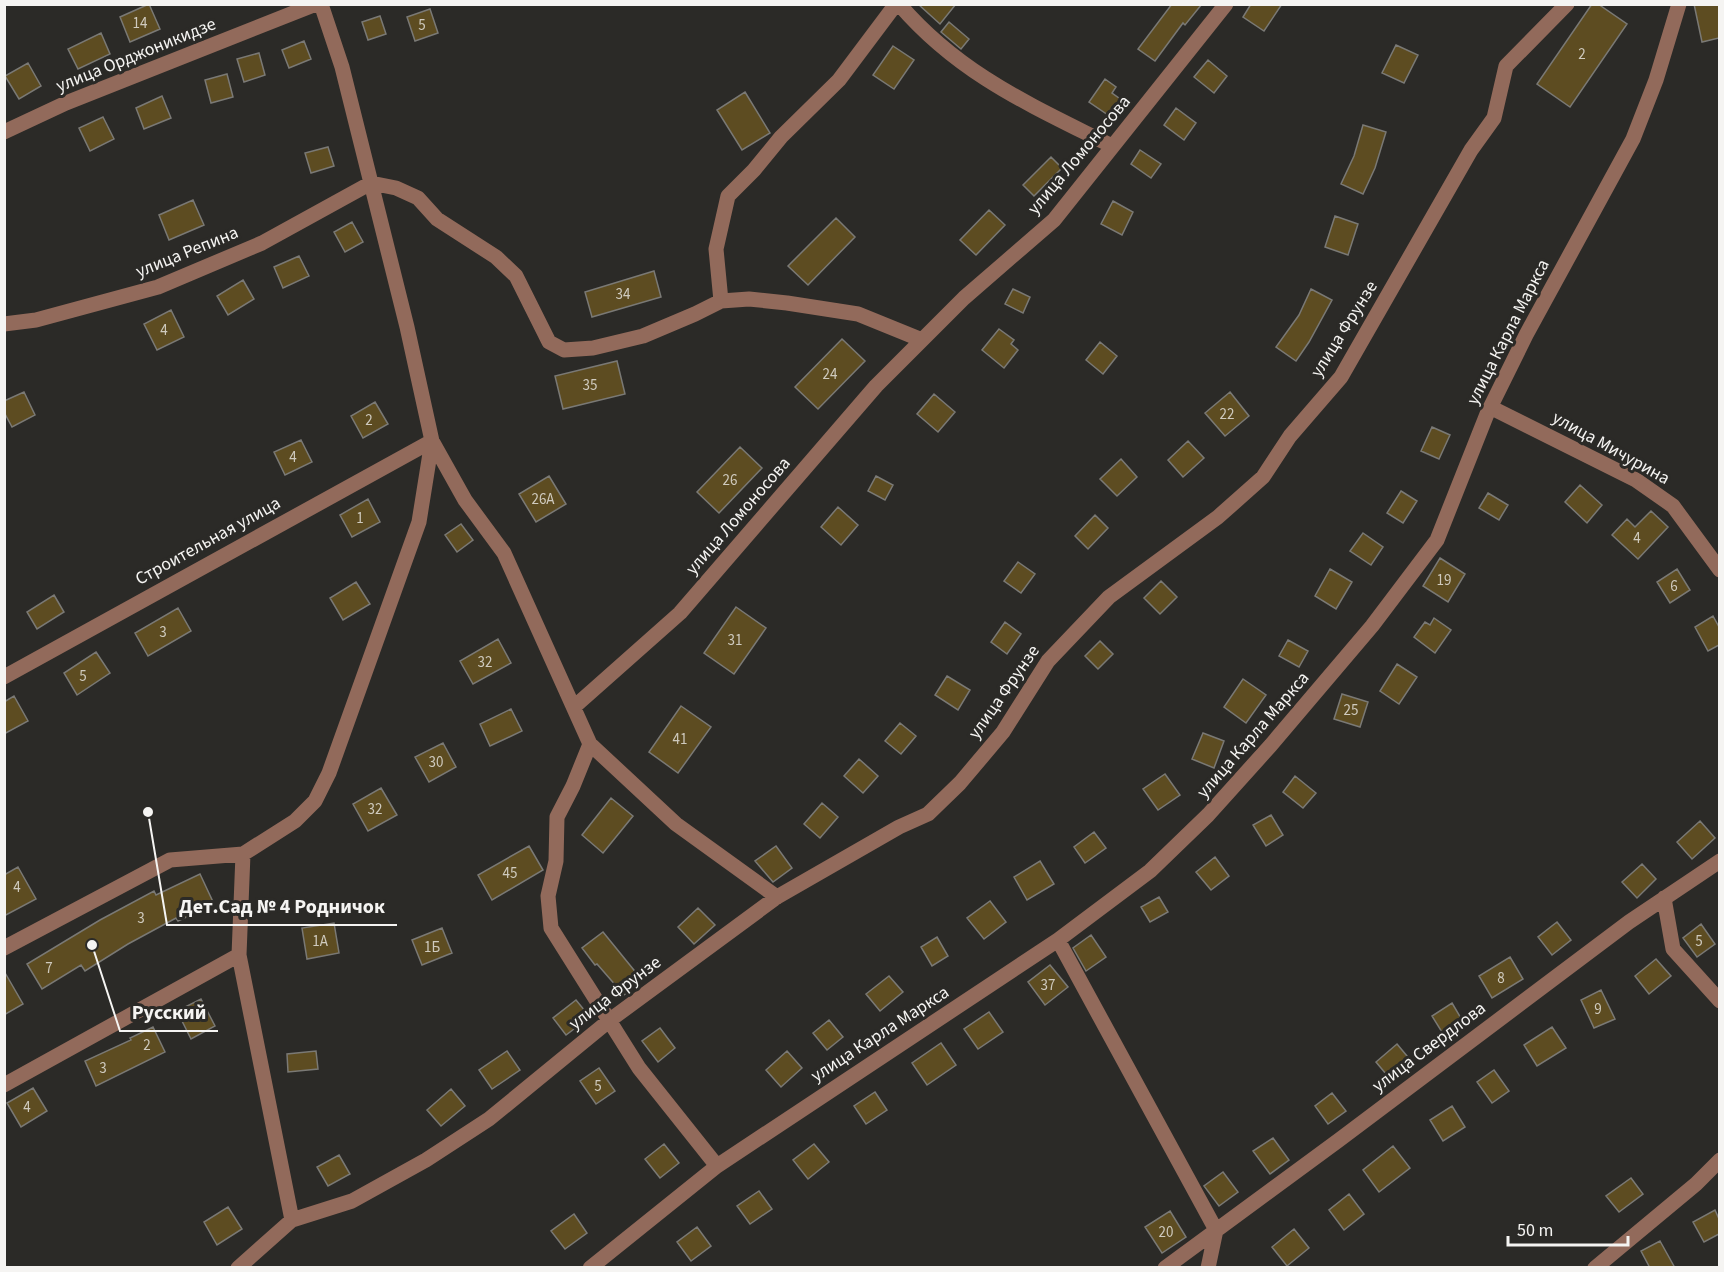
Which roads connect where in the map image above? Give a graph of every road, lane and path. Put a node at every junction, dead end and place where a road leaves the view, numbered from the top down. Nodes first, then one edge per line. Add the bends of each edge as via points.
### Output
1 (316, 4) edge
2 (321, 4) edge
3 (898, 4) edge
4 (1226, 4) edge
5 (1567, 4) edge
6 (1680, 4) edge
7 (4, 132) edge
8 (1112, 146) junction
9 (371, 183) junction
10 (721, 301) junction
11 (4, 324) edge
12 (922, 340) junction
13 (1490, 407) junction
14 (432, 441) junction
15 (1719, 570) edge
16 (4, 677) edge
17 (574, 707) junction
18 (590, 744) junction
19 (243, 854) junction
20 (1719, 861) edge
21 (777, 897) junction
22 (1665, 898) junction
23 (1058, 940) junction
24 (4, 948) edge
25 (236, 956) junction
26 (1719, 1001) edge
27 (610, 1020) junction
28 (4, 1085) edge
29 (1719, 1160) edge
30 (717, 1166) junction
31 (292, 1220) junction
32 (1216, 1230) junction
33 (238, 1268) edge
34 (590, 1268) edge
35 (1165, 1268) edge
36 (1208, 1268) edge
37 (1595, 1268) edge

1 - 7 street, улица Орджоникидзе
2 - 9 street via 342,67
3 - 8 street via 955,58 993,84
3 - 10 street via 839,80 728,196 716,249
4 - 8 street, улица Ломоносова
5 - 21 street, улица Фрунзе via 1506,66 1494,118 1471,150 1341,377 1290,436 1263,477 1218,517 1109,597 1048,661 1003,732 928,814
6 - 13 street, улица Карла Маркса via 1633,139
8 - 12 street, улица Ломоносова via 1054,220
9 - 10 street via 418,198 437,219 496,257 516,276 549,342 564,350 593,348 643,336
9 - 11 street, улица Репина via 262,243 158,287 36,320
9 - 14 street
10 - 12 street via 749,299 858,314
12 - 17 street, улица Ломоносова via 876,386 680,613
13 - 15 street, улица Мичурина via 1636,480 1674,506
13 - 23 street, улица Карла Маркса via 1437,540 1372,626 1208,815 1150,871
14 - 16 street, Строительная улица
14 - 17 street via 465,500 504,553
14 - 19 street via 419,522 329,773 315,801 295,822
17 - 18 street
18 - 21 street via 676,824
18 - 27 street via 557,817 556,861 548,896 551,928
19 - 24 street via 170,860
19 - 25 street
20 - 22 street, улица Свердлова
21 - 27 street, улица Фрунзе
22 - 26 street via 1673,949
22 - 32 street, улица Свердлова
23 - 30 street, улица Карла Маркса
23 - 32 street
25 - 28 street
25 - 31 street
27 - 30 street via 639,1068
27 - 31 street, улица Фрунзе via 489,1119 426,1160 352,1201
29 - 37 street
30 - 34 street, улица Карла Маркса
31 - 33 street, улица Фрунзе
32 - 35 street, улица Свердлова
32 - 36 street

